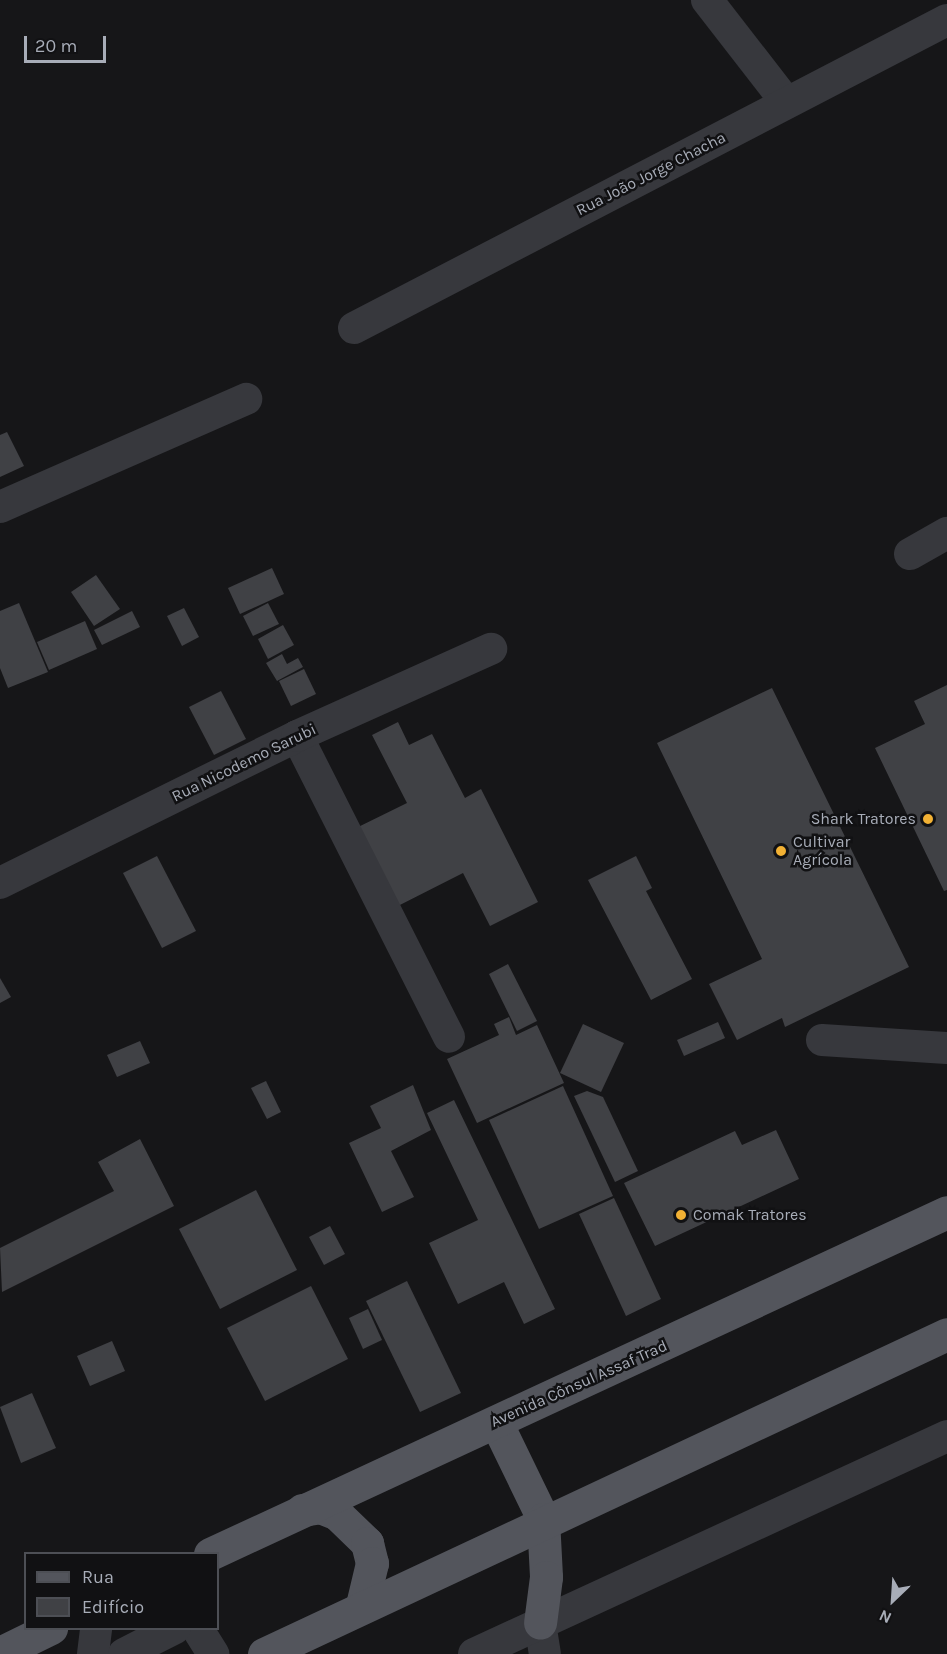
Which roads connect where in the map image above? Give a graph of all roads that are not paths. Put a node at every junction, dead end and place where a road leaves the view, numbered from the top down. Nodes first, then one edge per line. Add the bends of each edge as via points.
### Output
1 (707, 0) edge
2 (947, 20) edge
3 (787, 103) junction
4 (354, 328) dead end
5 (246, 399) dead end
6 (0, 507) edge
7 (947, 532) edge
8 (910, 554) dead end
9 (491, 649) dead end
10 (297, 736) junction
11 (0, 882) edge
12 (449, 1037) dead end
13 (822, 1040) dead end
14 (947, 1048) edge
15 (947, 1212) edge
16 (947, 1334) edge
17 (496, 1422) junction
18 (947, 1436) edge
19 (302, 1510) junction
20 (543, 1519) junction
21 (214, 1552) edge
22 (362, 1605) junction
23 (49, 1630) edge
24 (96, 1630) edge
25 (196, 1636) edge
26 (543, 1639) edge
27 (1, 1653) edge
28 (93, 1654) edge
29 (124, 1654) edge
30 (154, 1654) edge
31 (264, 1654) edge
32 (474, 1654) edge

1 - 3 street
2 - 3 street, Rua João Jorge Chacha
3 - 4 street, Rua João Jorge Chacha
5 - 6 street
7 - 8 street
9 - 10 street, Rua Nicodemo Sarubi
10 - 11 street, Rua Nicodemo Sarubi
10 - 12 street
13 - 14 street
15 - 17 main road, Avenida Cônsul Assaf Trad
16 - 20 main road
17 - 19 main road, Avenida Cônsul Assaf Trad
17 - 20 main road
18 - 26 street
19 - 21 main road, Avenida Cônsul Assaf Trad
19 - 22 main road via 320,1507 337,1514 367,1543 372,1563
20 - 22 main road
20 - 26 main road
22 - 31 main road
23 - 27 main road
24 - 28 street
25 - 29 street
25 - 30 street
26 - 32 street

